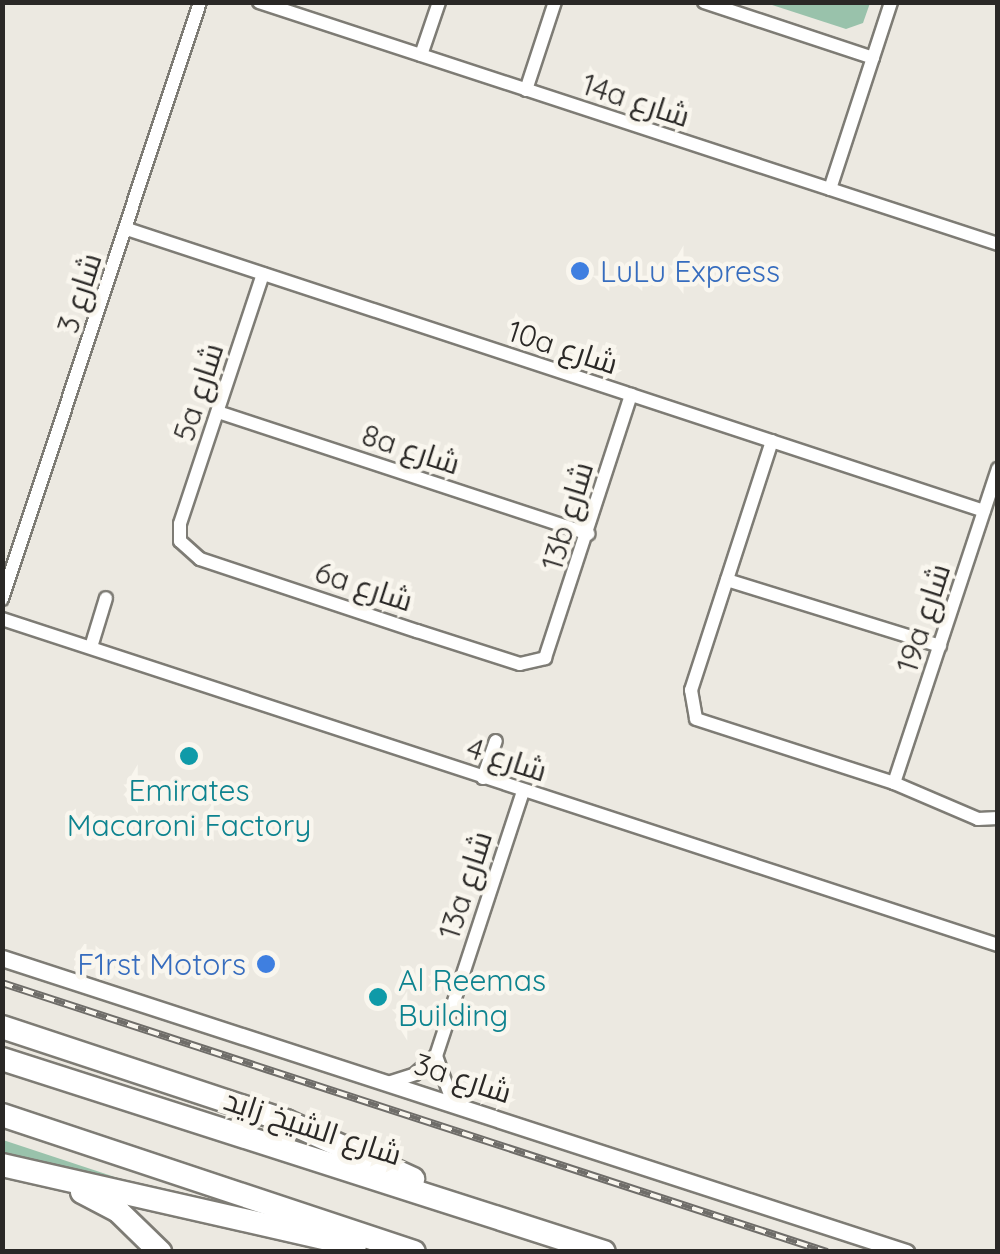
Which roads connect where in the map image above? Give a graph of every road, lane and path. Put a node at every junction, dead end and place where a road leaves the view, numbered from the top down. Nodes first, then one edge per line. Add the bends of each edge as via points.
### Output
1 (200, 2) edge
2 (259, 2) edge
3 (439, 2) edge
4 (555, 2) edge
5 (704, 2) edge
6 (892, 2) edge
7 (421, 55) junction
8 (873, 58) junction
9 (526, 90) junction
10 (830, 190) junction
11 (127, 229) junction
12 (998, 244) edge
13 (263, 274) junction
14 (631, 395) junction
15 (218, 412) junction
16 (772, 441) junction
17 (998, 469) edge
18 (984, 511) junction
19 (180, 524) joint
20 (588, 534) junction
21 (727, 580) junction
22 (106, 598) dead end
23 (2, 599) edge
24 (2, 619) edge
25 (940, 646) junction
26 (90, 648) junction
27 (551, 651) joint
28 (496, 741) dead end
29 (483, 778) junction
30 (894, 783) junction
31 (523, 791) junction
32 (998, 818) edge
33 (998, 944) edge
34 (2, 958) edge
35 (2, 1012) edge
36 (2, 1027) edge
37 (47, 1041) junction
38 (436, 1056) junction
39 (2, 1059) edge
40 (388, 1082) junction
41 (453, 1104) junction
42 (2, 1116) edge
43 (2, 1165) edge
44 (33, 1171) junction
45 (455, 1204) junction
46 (160, 1252) edge
47 (388, 1252) edge
48 (414, 1252) edge
49 (604, 1252) edge
50 (906, 1252) edge

1 - 11 street, شارع 3
2 - 7 street, 14a شارع
3 - 7 street
4 - 9 street
5 - 8 street
6 - 8 street
7 - 9 street, 14a شارع
8 - 10 street
9 - 10 street, 14a شارع
10 - 12 street, 14a شارع
11 - 13 street, 10a شارع
11 - 23 street, شارع 3
13 - 14 street, 10a شارع
13 - 15 street, 5a شارع
14 - 16 street, 10a شارع
14 - 20 street, 13b شارع
15 - 19 street, 5a شارع
15 - 20 street, 8a شارع
16 - 18 street, 10a شارع
16 - 21 street
17 - 18 street, 19a شارع
18 - 25 street, 19a شارع
19 - 27 street, 6a شارع via 185,549 200,559 520,664 538,663
20 - 27 street, 13b شارع
21 - 25 street
21 - 30 street via 691,690 691,710 703,726
22 - 26 street
24 - 26 street, شارع 4
25 - 30 street, 19a شارع
26 - 29 street, شارع 4
28 - 29 street
29 - 31 street, شارع 4
30 - 32 street via 978,819
31 - 33 street, شارع 4
31 - 38 street, 13a شارع
34 - 40 street, 3a شارع
35 - 37 highway
36 - 37 highway
37 - 45 highway via 315,1132
38 - 40 street via 415,1074
38 - 41 street
39 - 45 highway, شارع الشيخ زايد
40 - 41 street, 3a شارع
41 - 50 street, 3a شارع
42 - 48 highway
43 - 44 highway
44 - 46 highway via 110,1205
44 - 47 highway
45 - 49 highway, شارع الشيخ زايد

